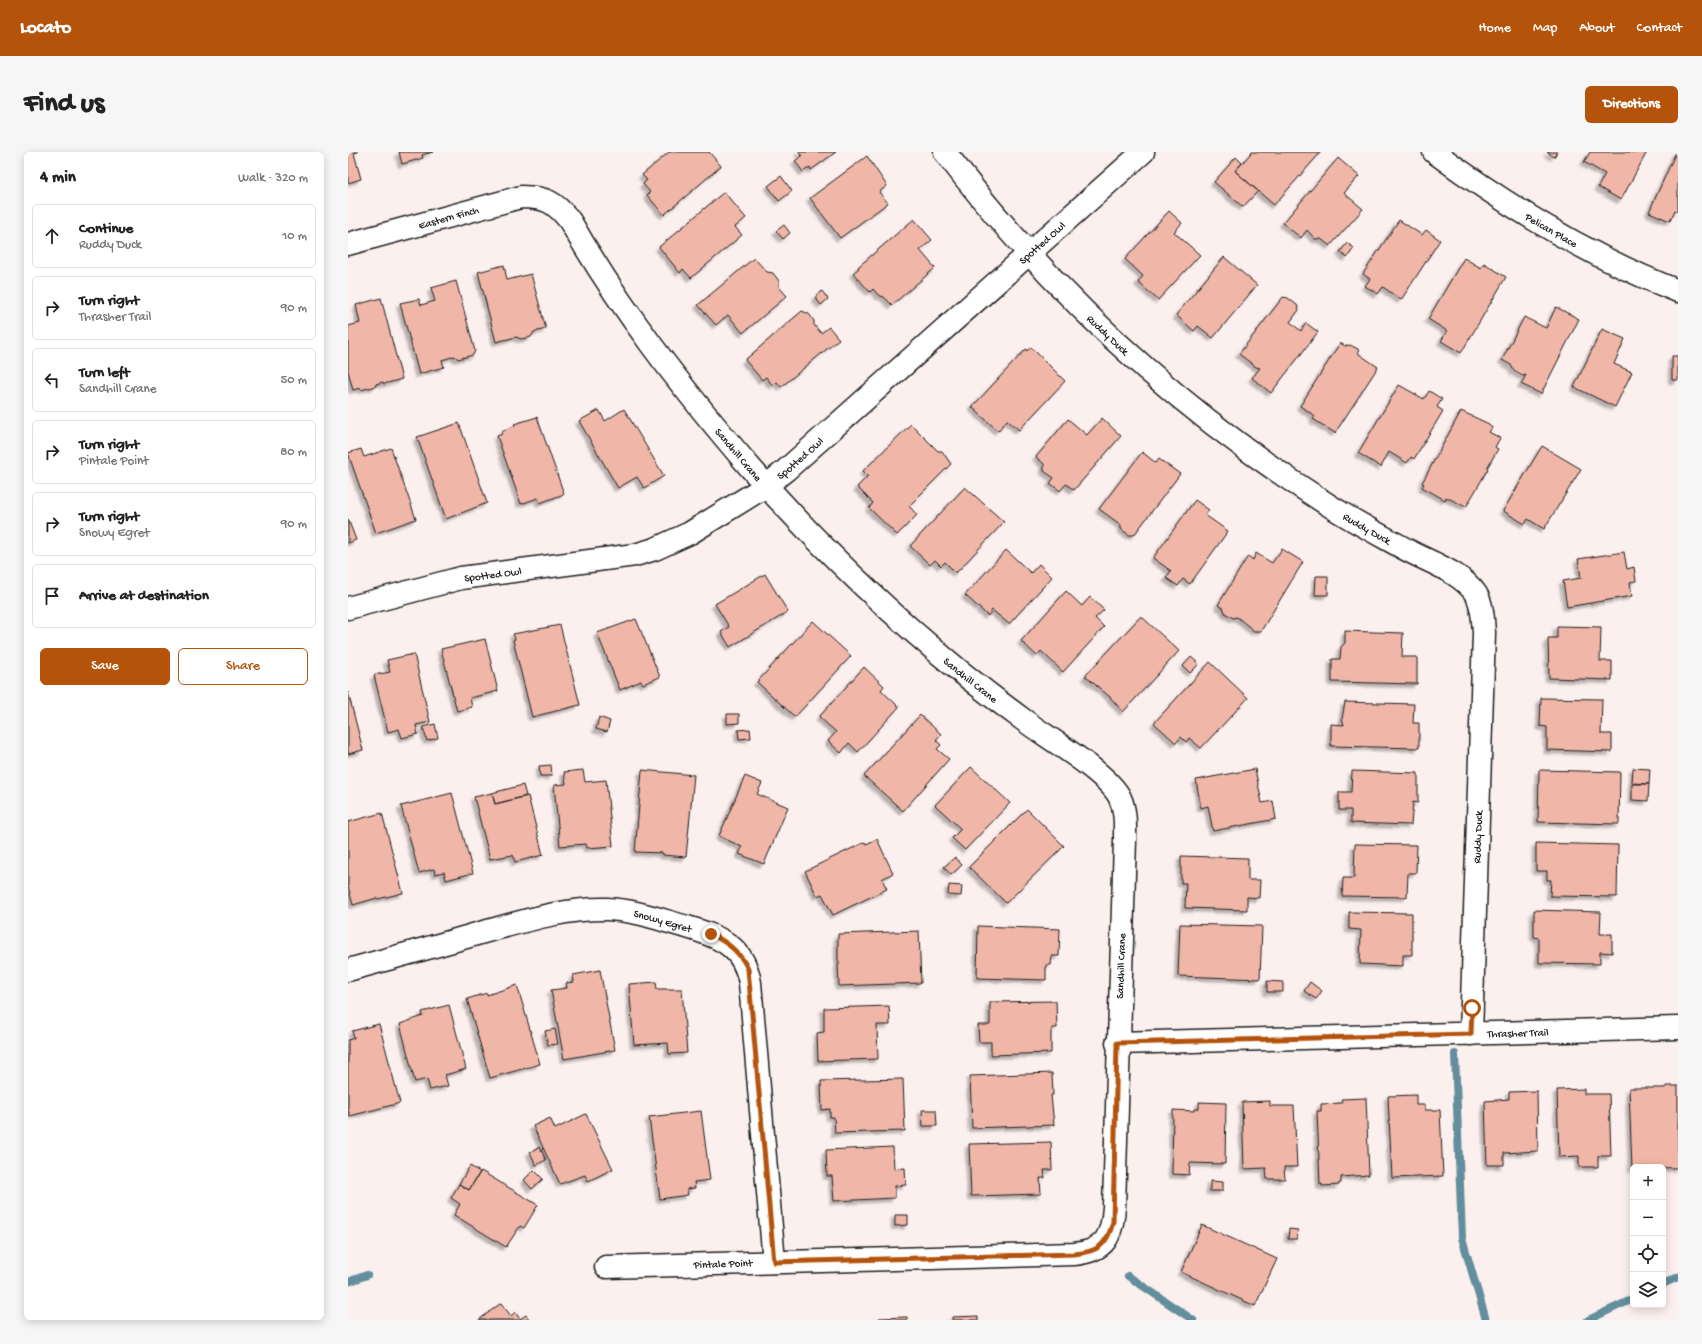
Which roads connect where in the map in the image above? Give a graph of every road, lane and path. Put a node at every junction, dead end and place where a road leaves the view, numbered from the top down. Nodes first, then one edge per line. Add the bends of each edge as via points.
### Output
1 (945, 152) edge
2 (1143, 152) edge
3 (1434, 152) edge
4 (549, 200) joint
5 (348, 244) edge
6 (1030, 254) junction
7 (1678, 291) edge
8 (766, 486) junction
9 (348, 608) edge
10 (348, 970) edge
11 (1678, 1028) edge
12 (1471, 1034) junction
13 (1117, 1043) junction
14 (1102, 1245) joint
15 (774, 1262) junction
16 (606, 1267) dead end

1 - 6 street, Ruddy Duck
2 - 6 street, Spotted Owl
3 - 7 street, Pelican Place via 1485,190 1534,221 1602,258
4 - 5 street, Eastern Finch via 521,197
4 - 8 street, Sandhill Crane via 561,209 570,221 660,358 706,417
6 - 8 street, Spotted Owl
6 - 12 street, Ruddy Duck via 1093,320 1184,403 1294,483 1371,530 1454,575 1476,594 1484,633
8 - 9 street, Spotted Owl via 690,533 656,549 635,555 461,578
8 - 13 street, Sandhill Crane via 835,559 928,645 1019,717 1095,771 1121,799 1125,818
10 - 15 street, Snowy Egret via 537,918 590,910 622,910 644,914 711,934 730,945 744,961 750,983
11 - 12 street, Thrasher Trail
12 - 13 street, Thrasher Trail
13 - 14 street, Sandhill Crane via 1113,1222 1109,1235
14 - 15 street, Pintale Point via 1091,1251 1074,1254
15 - 16 street, Pintale Point

